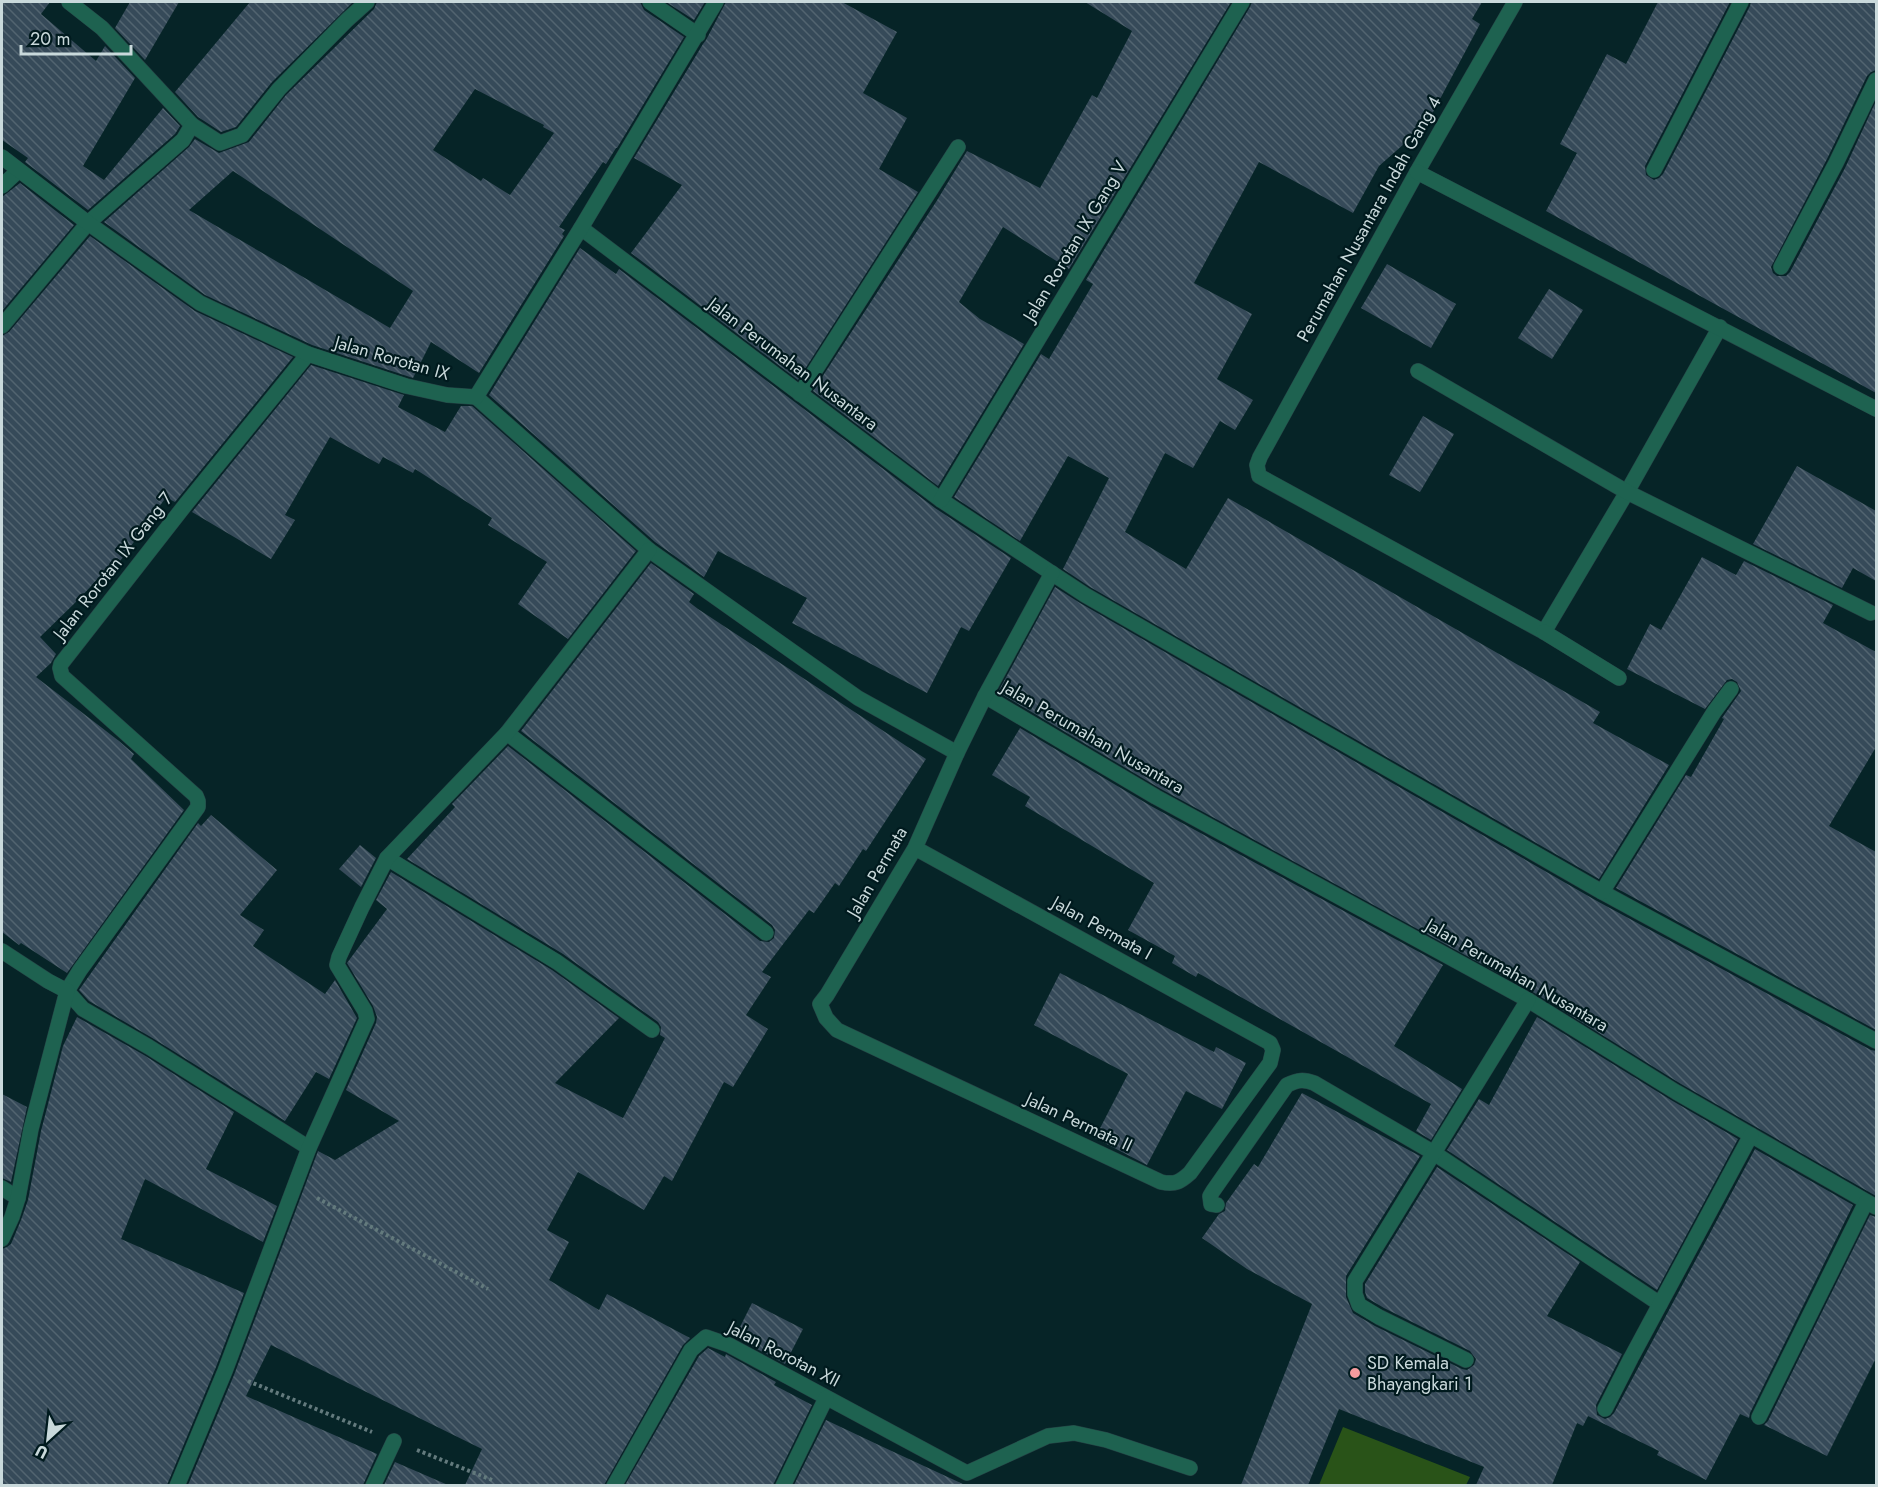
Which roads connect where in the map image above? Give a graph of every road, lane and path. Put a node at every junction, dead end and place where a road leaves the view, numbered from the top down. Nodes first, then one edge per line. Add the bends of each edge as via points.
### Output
1 (69, 2) edge
2 (367, 2) edge
3 (650, 2) edge
4 (716, 2) edge
5 (1242, 2) edge
6 (1515, 2) edge
7 (1741, 2) edge
8 (698, 35) junction
9 (1876, 80) edge
10 (192, 125) junction
11 (958, 147) dead end
12 (2, 157) edge
13 (1654, 170) dead end
14 (18, 171) junction
15 (1417, 172) junction
16 (2, 186) edge
17 (88, 223) junction
18 (581, 228) junction
19 (1781, 267) dead end
20 (2, 326) edge
21 (1720, 327) junction
22 (308, 354) junction
23 (1418, 371) dead end
24 (800, 394) junction
25 (476, 397) junction
26 (1876, 409) edge
27 (1627, 492) junction
28 (941, 500) junction
29 (649, 550) junction
30 (1048, 570) junction
31 (1872, 613) dead end
32 (1544, 632) junction
33 (1619, 678) dead end
34 (1731, 689) dead end
35 (985, 696) junction
36 (507, 734) junction
37 (957, 753) junction
38 (915, 848) junction
39 (387, 858) junction
40 (1602, 892) junction
41 (766, 933) dead end
42 (2, 951) edge
43 (67, 991) junction
44 (1528, 1000) junction
45 (820, 1004) joint
46 (652, 1030) dead end
47 (1876, 1041) edge
48 (1270, 1042) joint
49 (1751, 1136) junction
50 (309, 1148) junction
51 (1434, 1153) junction
52 (295, 1186) junction
53 (2, 1188) edge
54 (18, 1198) junction
55 (1217, 1205) dead end
56 (1871, 1205) edge
57 (2, 1239) edge
58 (488, 1289) dead end
59 (1660, 1304) junction
60 (1466, 1360) dead end
61 (225, 1371) junction
62 (826, 1398) junction
63 (1605, 1409) dead end
64 (1759, 1417) dead end
65 (394, 1441) junction
66 (1190, 1468) dead end
67 (963, 1479) edge
68 (492, 1480) dead end
69 (177, 1485) edge
70 (373, 1485) edge
71 (614, 1485) edge
72 (783, 1485) edge

1 - 10 street via 102,28
2 - 10 street via 279,90 242,135 220,143
3 - 8 street
4 - 8 street
5 - 28 street, Jalan Rorotan IX Gang V
6 - 15 street, Perumahan Nusantara Indah Gang 4
7 - 13 street
8 - 18 street
9 - 19 street
10 - 17 street via 183,140
11 - 24 street
12 - 14 street, Jalan Rorotan IX
14 - 16 street
14 - 17 street, Jalan Rorotan IX
15 - 21 street
15 - 32 street, Perumahan Nusantara Indah Gang 4 via 1260,457 1259,476
17 - 20 street
17 - 22 street, Jalan Rorotan IX via 200,303
18 - 24 street, Jalan Perumahan Nusantara
18 - 25 street
21 - 26 street
21 - 27 street
22 - 25 street, Jalan Rorotan IX via 406,386
22 - 43 street, Jalan Rorotan IX Gang 7 via 61,664 62,676 198,801 198,807
23 - 27 street
24 - 28 street, Jalan Perumahan Nusantara
25 - 29 street
27 - 31 street
27 - 32 street
28 - 30 street, Jalan Perumahan Nusantara
29 - 36 street
29 - 37 street via 858,698
30 - 35 street, Jalan Perumahan Nusantara
30 - 40 street, Jalan Perumahan Nusantara via 1085,595
32 - 33 street
34 - 40 street
35 - 37 street, Jalan Permata
35 - 44 street, Jalan Perumahan Nusantara via 1156,797
36 - 39 street
36 - 41 street
37 - 38 street, Jalan Permata
38 - 45 street, Jalan Permata
38 - 48 street, Jalan Permata I
39 - 46 street via 557,962
39 - 50 street via 337,965 367,1019
40 - 47 street, Jalan Perumahan Nusantara
42 - 43 street
43 - 50 street via 82,1009
43 - 54 street via 31,1130
44 - 49 street, Jalan Perumahan Nusantara
44 - 51 street
45 - 48 street, Jalan Permata II via 837,1030 1172,1185 1190,1173 1270,1063
49 - 56 street, Jalan Perumahan Nusantara
49 - 59 street
50 - 52 street
51 - 55 street via 1314,1083 1296,1080 1287,1084 1213,1191 1209,1201
51 - 59 street
51 - 60 street via 1355,1281 1354,1294 1359,1305 1379,1317
52 - 58 path
52 - 61 street
53 - 54 street
54 - 57 street
56 - 64 street
59 - 63 street
61 - 65 path
61 - 69 street
62 - 67 street, Jalan Rorotan XII
62 - 71 street, Jalan Rorotan XII via 729,1345 706,1337 691,1350
62 - 72 street
65 - 68 path
65 - 70 street
66 - 67 street, Jalan Rorotan XII via 1074,1433 1048,1436

